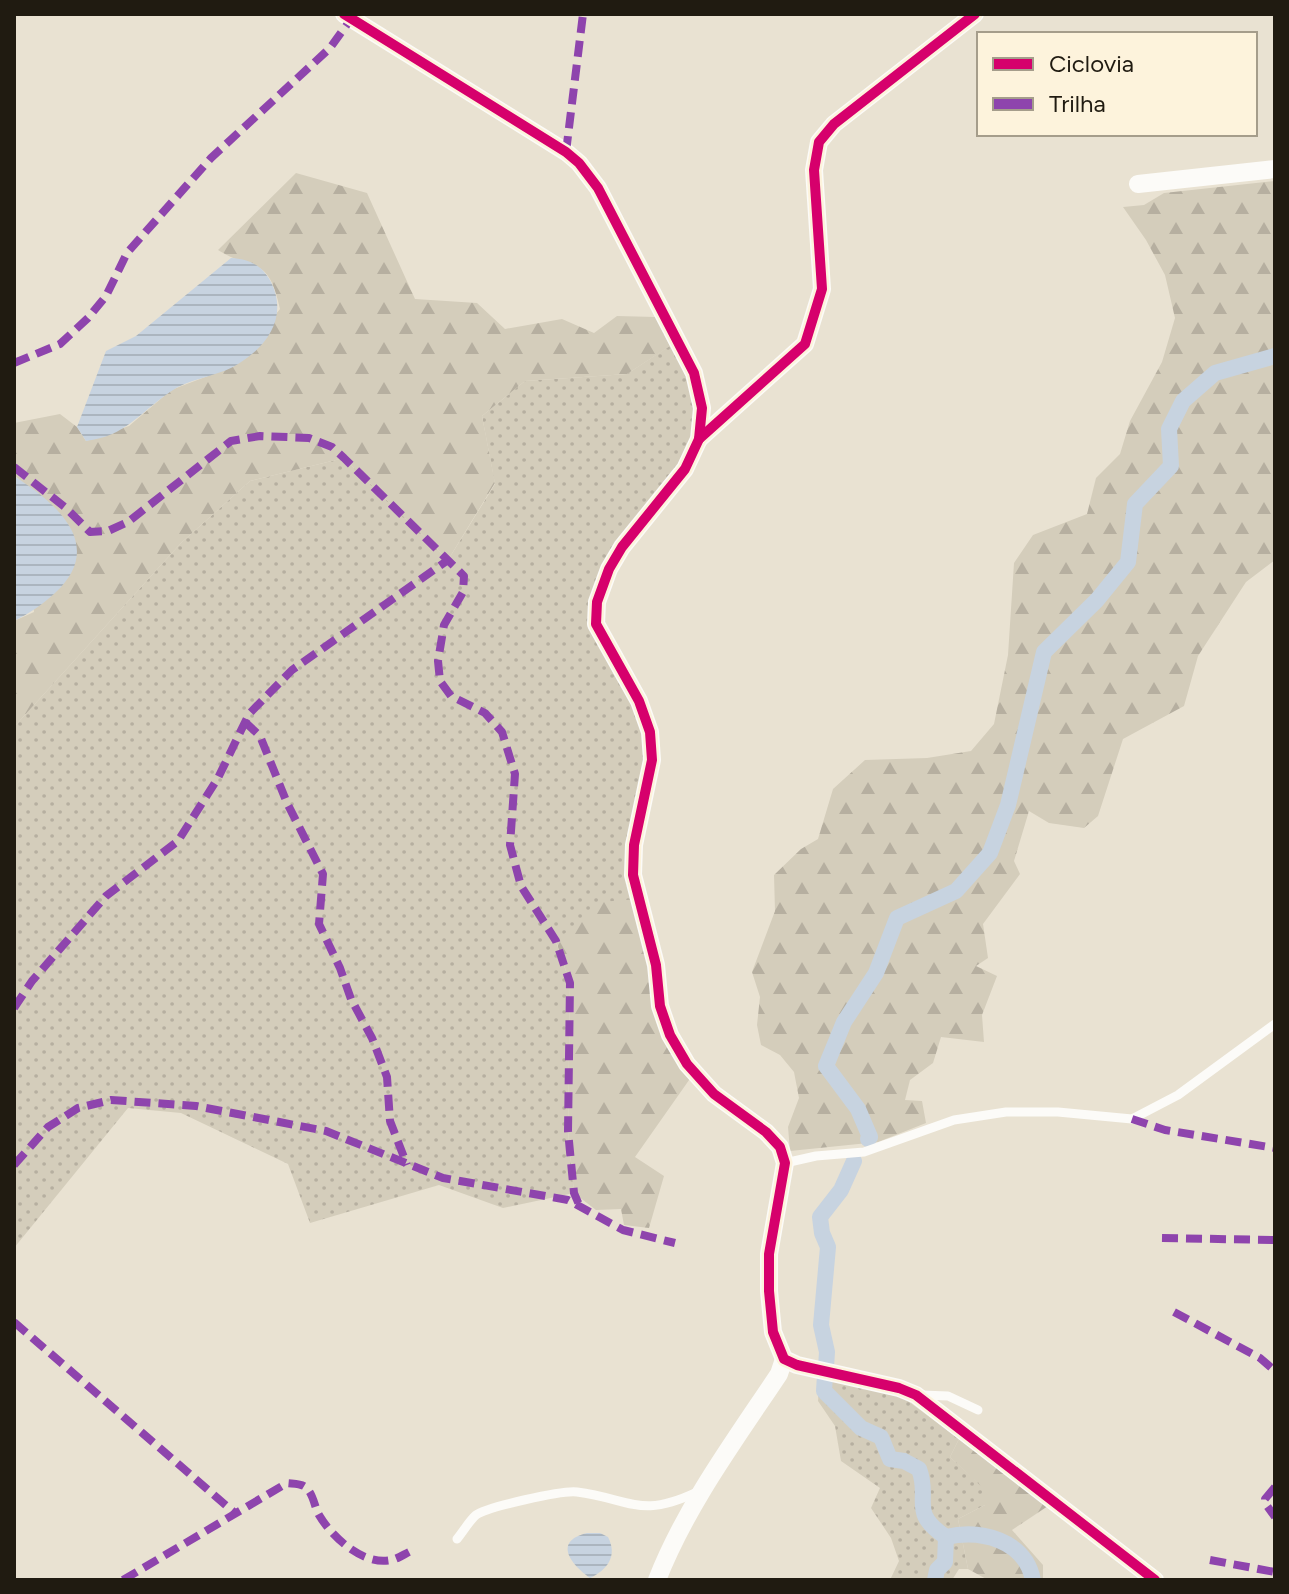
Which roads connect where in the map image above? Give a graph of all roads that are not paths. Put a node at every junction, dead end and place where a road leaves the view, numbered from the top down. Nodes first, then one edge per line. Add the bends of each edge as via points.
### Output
1 (344, 14) edge
2 (975, 14) edge
3 (1275, 169) edge
4 (1138, 184) dead end
5 (699, 439) junction
6 (1275, 1024) edge
7 (785, 1163) junction
8 (784, 1359) junction
9 (916, 1395) junction
10 (978, 1410) dead end
11 (703, 1489) junction
12 (457, 1539) dead end
13 (657, 1580) edge
14 (1155, 1580) edge

1 - 5 street via 579,163 598,188 694,373 702,408
2 - 5 street via 834,124 819,142 814,170 822,289 805,344
3 - 4 street
5 - 7 street via 685,469 609,569 597,602 596,624 639,701 650,732 652,760 633,875 670,1035 714,1094 780,1147
6 - 7 lane via 1178,1095 1132,1119 1006,1112 954,1120 864,1152
7 - 8 street via 769,1254 773,1332
8 - 9 street
8 - 11 street
9 - 10 lane via 948,1396
9 - 14 street
11 - 12 lane via 648,1507 559,1491 478,1513
11 - 13 street

